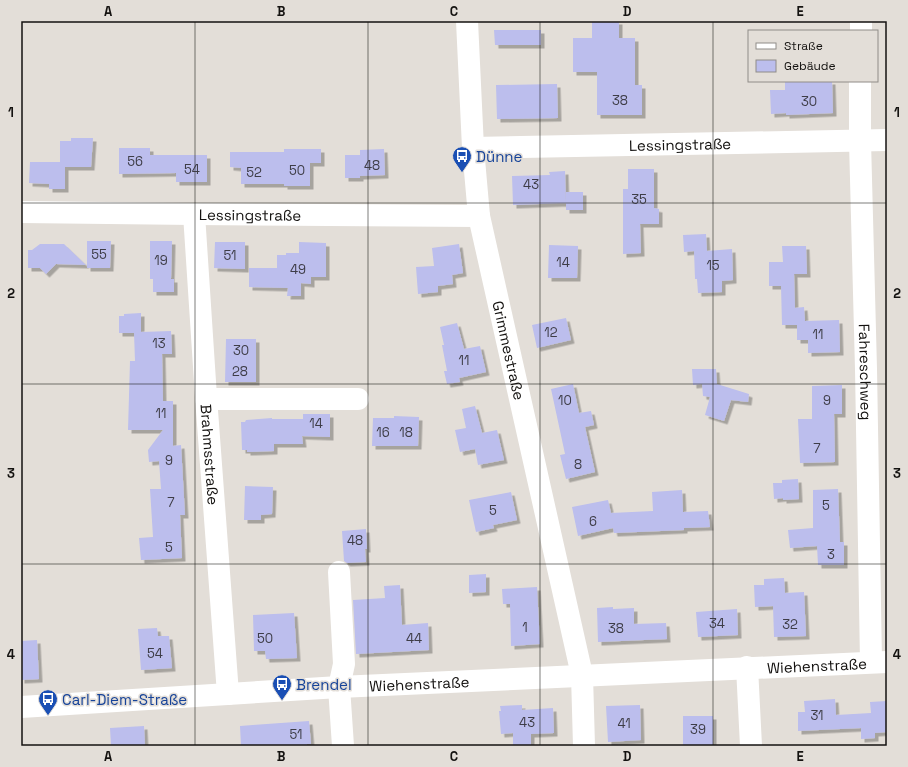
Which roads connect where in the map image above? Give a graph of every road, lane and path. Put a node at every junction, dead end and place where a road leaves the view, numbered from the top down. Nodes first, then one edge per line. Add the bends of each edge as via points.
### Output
1 (467, 21) edge
2 (860, 82) edge
3 (887, 140) edge
4 (860, 141) junction
5 (473, 148) junction
6 (21, 212) edge
7 (194, 214) junction
8 (480, 216) junction
9 (206, 399) junction
10 (358, 399) dead end
11 (339, 572) dead end
12 (879, 662) edge
13 (747, 667) junction
14 (582, 675) junction
15 (339, 687) junction
16 (228, 694) junction
17 (21, 707) edge
18 (343, 746) edge
19 (584, 746) edge
20 (751, 746) edge

1 - 5 street, Grimmestraße
2 - 4 street, Fahreschweg
3 - 4 street, Lessingstraße
4 - 5 street, Lessingstraße
4 - 12 street, Fahreschweg via 866,369
5 - 8 street, Grimmestraße
6 - 7 street, Lessingstraße
7 - 8 street, Lessingstraße
7 - 9 street, Brahmsstraße
8 - 14 street, Grimmestraße
9 - 10 street
9 - 16 street, Brahmsstraße
11 - 15 street via 344,664
12 - 13 street, Wiehenstraße
13 - 14 street, Wiehenstraße
13 - 20 street, Wiehenstraße
14 - 15 street, Wiehenstraße
14 - 19 street
15 - 16 street, Wiehenstraße
15 - 18 street
16 - 17 street, Wiehenstraße

